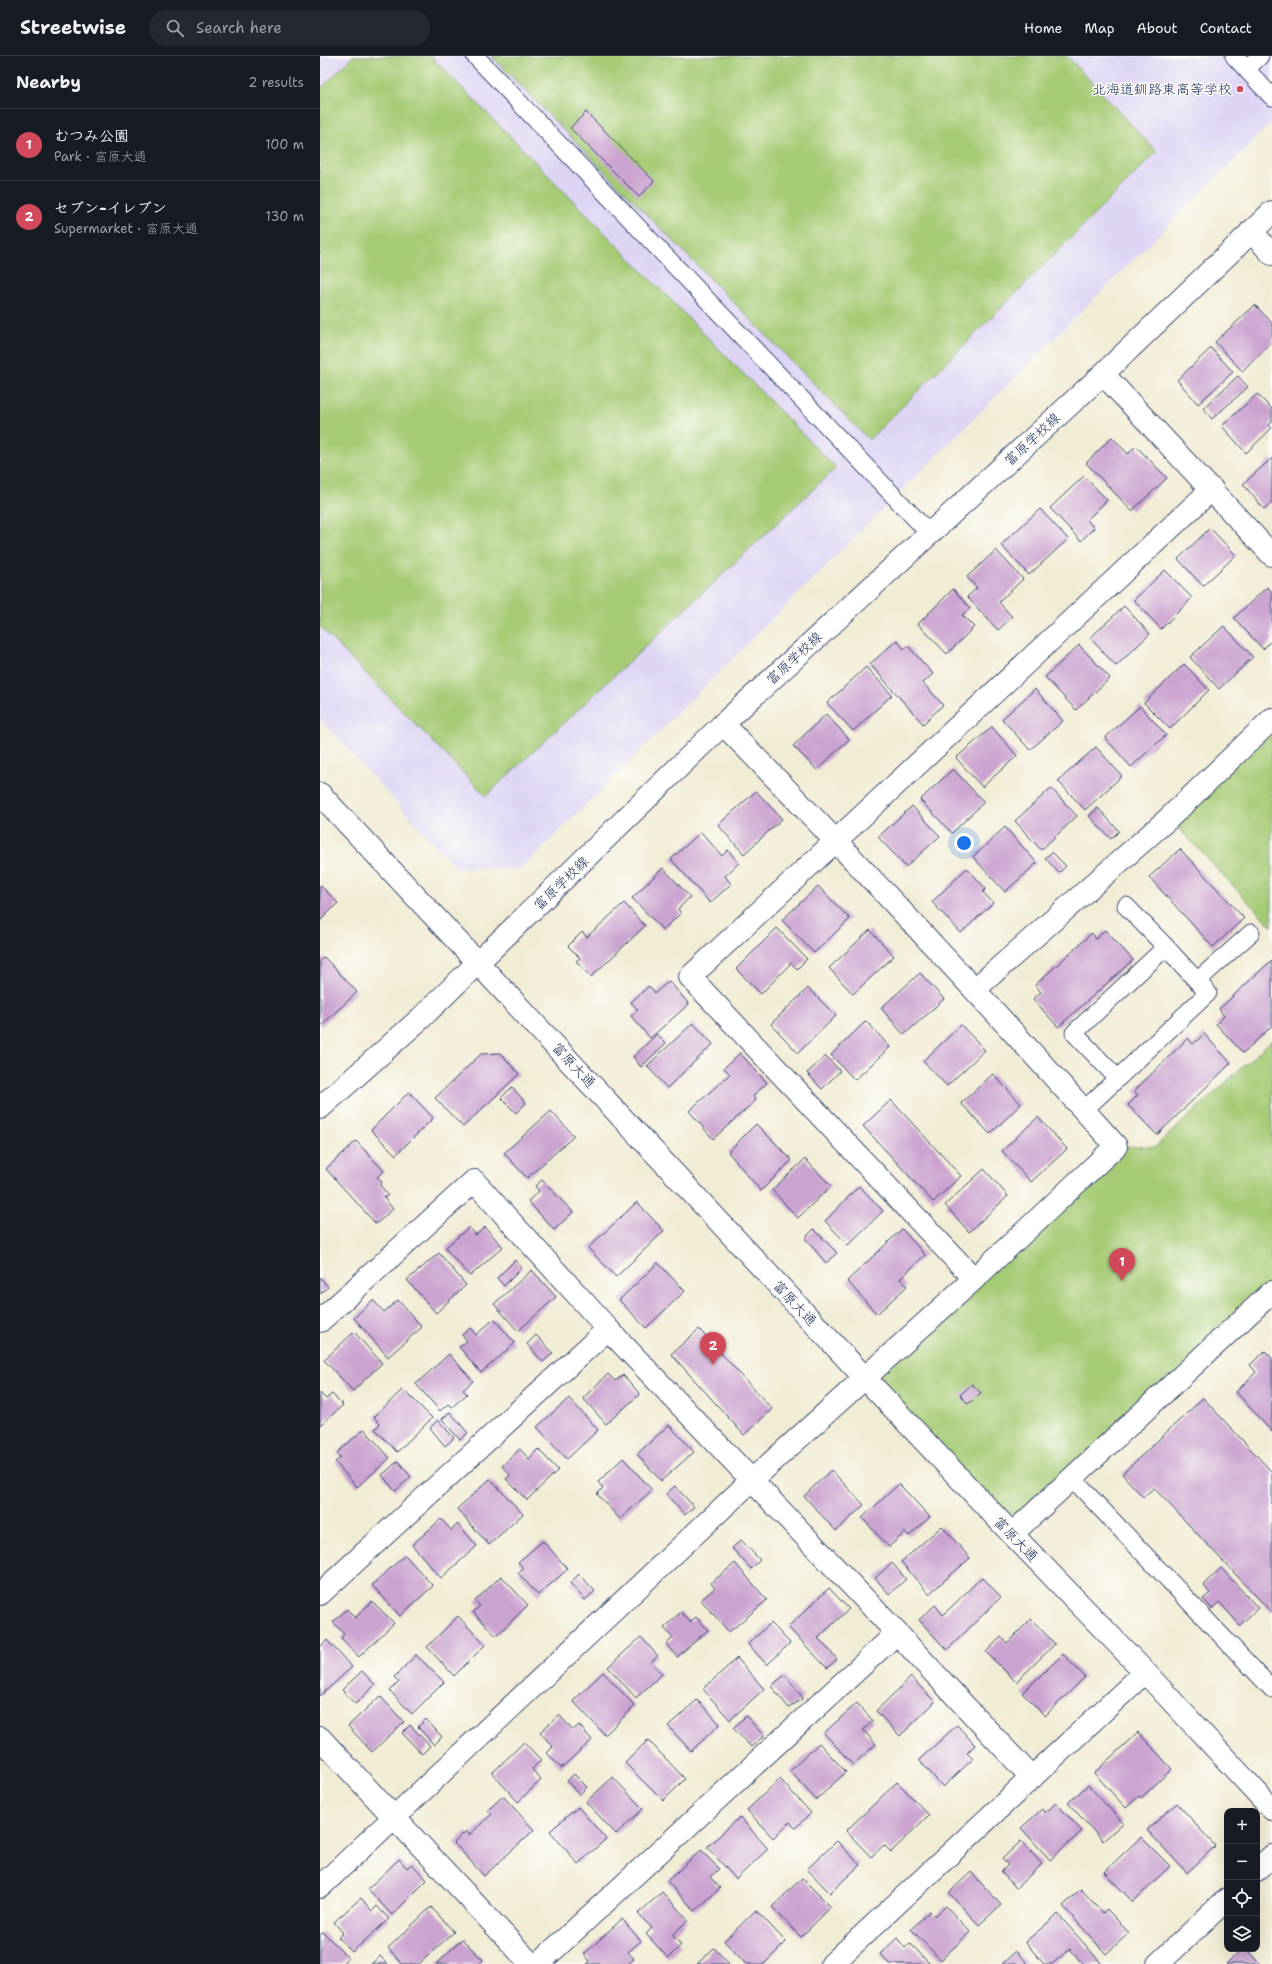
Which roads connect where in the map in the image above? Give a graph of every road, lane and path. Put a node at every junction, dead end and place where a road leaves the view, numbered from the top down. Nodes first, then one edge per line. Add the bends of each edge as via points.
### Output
1 (475, 56) edge
2 (1234, 56) edge
3 (1260, 56) edge
4 (1246, 69) junction
5 (1272, 97) edge
6 (1272, 212) edge
7 (1251, 231) junction
8 (1272, 254) edge
9 (1103, 374) junction
10 (1212, 489) junction
11 (930, 534) junction
12 (1272, 555) edge
13 (1272, 719) edge
14 (723, 724) junction
15 (320, 794) edge
16 (836, 840) junction
17 (1126, 906) dead end
18 (1251, 933) dead end
19 (1166, 948) junction
20 (479, 963) junction
21 (1197, 981) junction
22 (974, 989) junction
23 (1117, 1078) junction
24 (320, 1108) edge
25 (1084, 1110) junction
26 (974, 1280) junction
27 (1272, 1292) edge
28 (320, 1321) edge
29 (608, 1329) junction
30 (865, 1378) junction
31 (1072, 1478) junction
32 (752, 1480) junction
33 (1012, 1534) junction
34 (320, 1594) edge
35 (897, 1633) junction
36 (1146, 1672) junction
37 (1272, 1689) edge
38 (320, 1738) edge
39 (1032, 1778) junction
40 (1272, 1809) edge
41 (394, 1817) junction
42 (1272, 1856) edge
43 (1260, 1867) edge
44 (320, 1887) edge
45 (1224, 1902) edge
46 (531, 1964) edge
47 (538, 1964) edge
48 (832, 1964) edge
49 (1158, 1964) edge

1 - 11 lane
2 - 4 lane
3 - 4 lane
4 - 5 lane
6 - 7 street, 富原学校線
7 - 8 street
7 - 9 street, 富原学校線
9 - 10 street
9 - 11 street, 富原学校線
10 - 12 street
10 - 16 street
11 - 14 street, 富原学校線
13 - 22 street via 1169,818
14 - 16 street
14 - 20 street, 富原学校線
15 - 20 street, 富原大通
16 - 22 street
16 - 26 street via 690,977
17 - 19 lane
18 - 21 lane
19 - 21 lane
19 - 23 lane via 1074,1033
20 - 24 street, 富原学校線
20 - 30 street, 富原大通
21 - 23 lane via 1208,993
22 - 25 street
23 - 25 lane
25 - 26 street via 1116,1146
26 - 30 street
27 - 31 street
28 - 29 street via 474,1181
29 - 32 street
29 - 34 street
30 - 32 street
30 - 33 street, 富原大通
31 - 33 street
31 - 37 lane
32 - 35 street
32 - 41 street
33 - 36 street, 富原大通
35 - 39 street
35 - 47 street
36 - 39 street
36 - 40 street, 富原大通
38 - 41 street
39 - 48 street
41 - 44 street
41 - 46 street
42 - 43 street
45 - 49 street

